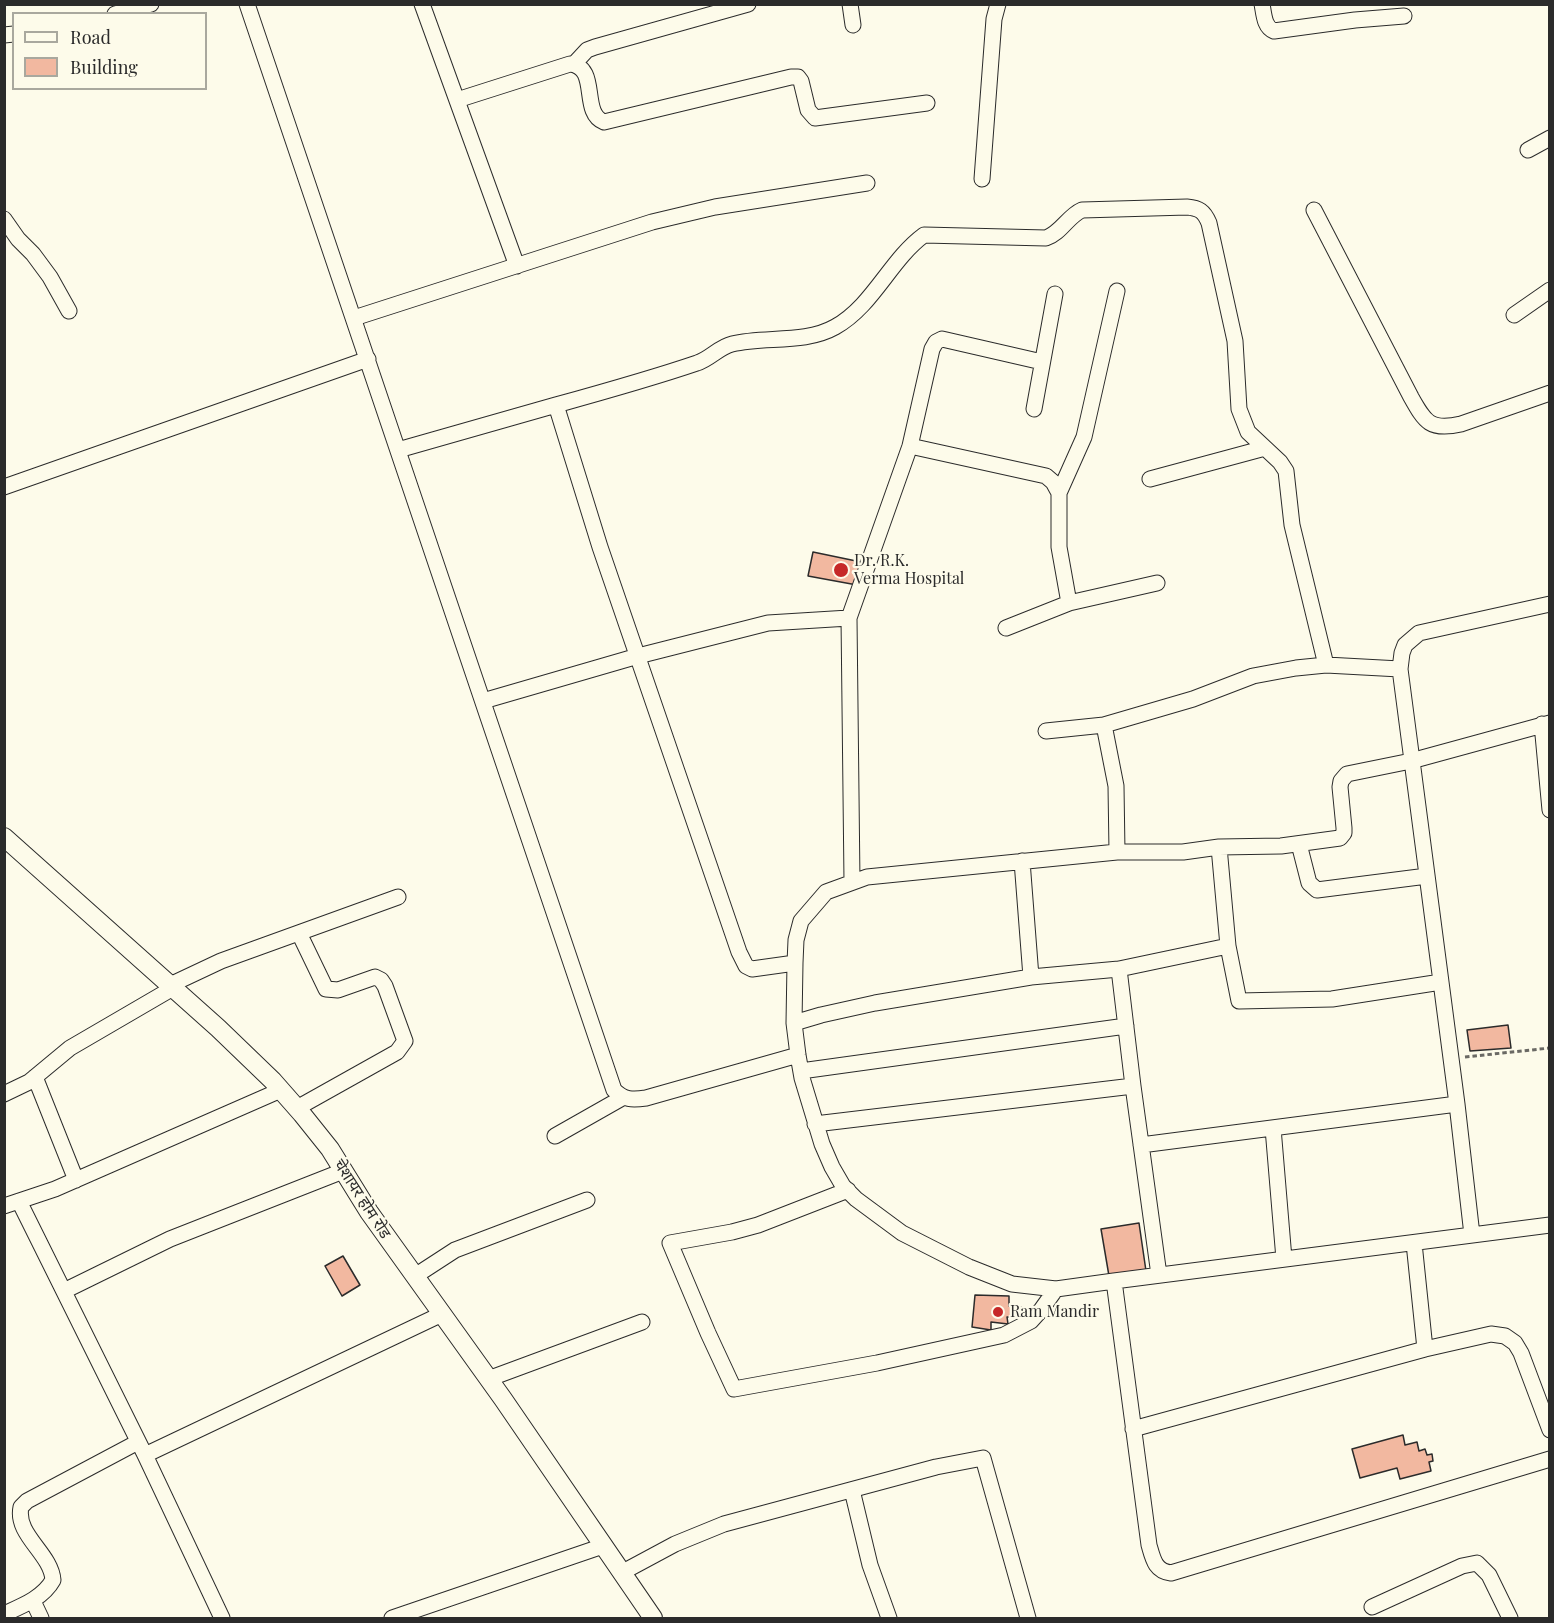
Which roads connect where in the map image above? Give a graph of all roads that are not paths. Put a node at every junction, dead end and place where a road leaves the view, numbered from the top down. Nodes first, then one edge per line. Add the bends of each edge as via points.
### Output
1 (151, 4) edge
2 (247, 4) edge
3 (422, 4) edge
4 (748, 4) edge
5 (850, 4) edge
6 (998, 4) edge
7 (1262, 4) edge
8 (1350, 4) edge
9 (122, 12) edge
10 (1404, 16) dead end
11 (1355, 20) junction
12 (853, 25) dead end
13 (574, 64) junction
14 (457, 100) junction
15 (927, 103) dead end
16 (1550, 138) edge
17 (1528, 150) dead end
18 (982, 179) dead end
19 (867, 183) dead end
20 (1314, 210) dead end
21 (4, 219) edge
22 (517, 266) junction
23 (1550, 290) edge
24 (1117, 291) dead end
25 (1055, 294) dead end
26 (69, 310) dead end
27 (1514, 315) dead end
28 (354, 318) junction
29 (368, 359) junction
30 (1042, 362) junction
31 (1550, 393) edge
32 (556, 405) junction
33 (1034, 409) dead end
34 (910, 446) junction
35 (1265, 448) junction
36 (398, 450) junction
37 (1150, 479) dead end
38 (4, 487) edge
39 (1059, 494) junction
40 (1157, 583) dead end
41 (1069, 603) junction
42 (1550, 604) edge
43 (849, 618) junction
44 (1006, 628) dead end
45 (638, 656) junction
46 (1326, 665) junction
47 (1400, 669) junction
48 (483, 701) junction
49 (1546, 723) edge
50 (1104, 725) junction
51 (1046, 731) dead end
52 (1411, 761) junction
53 (1550, 810) edge
54 (4, 837) edge
55 (1299, 844) junction
56 (1219, 848) junction
57 (1118, 852) junction
58 (1022, 861) junction
59 (1427, 876) junction
60 (852, 882) junction
61 (398, 897) dead end
62 (299, 933) junction
63 (1227, 946) junction
64 (795, 963) junction
65 (1119, 969) junction
66 (1031, 977) junction
67 (1441, 982) junction
68 (172, 986) junction
69 (794, 1023) junction
70 (1126, 1026) junction
71 (798, 1055) junction
72 (801, 1071) junction
73 (35, 1077) junction
74 (1133, 1086) junction
75 (281, 1090) junction
76 (4, 1094) edge
77 (622, 1098) junction
78 (1457, 1104) junction
79 (297, 1108) junction
80 (815, 1124) junction
81 (1273, 1128) junction
82 (555, 1136) dead end
83 (1141, 1145) junction
84 (343, 1171) junction
85 (76, 1180) junction
86 (848, 1190) junction
87 (587, 1200) dead end
88 (12, 1203) edge
89 (1550, 1225) edge
90 (1472, 1235) junction
91 (1414, 1242) junction
92 (1284, 1259) junction
93 (1159, 1275) junction
94 (415, 1276) junction
95 (1114, 1281) junction
96 (1056, 1289) junction
97 (64, 1291) junction
98 (442, 1314) junction
99 (642, 1322) dead end
100 (1425, 1349) junction
101 (488, 1379) junction
102 (1134, 1429) junction
103 (1550, 1430) edge
104 (142, 1448) junction
105 (1550, 1460) edge
106 (852, 1490) junction
107 (603, 1546) junction
108 (621, 1573) junction
109 (33, 1601) junction
110 (1372, 1607) dead end
111 (4, 1614) edge
112 (41, 1618) edge
113 (222, 1618) edge
114 (392, 1618) edge
115 (652, 1618) edge
116 (889, 1618) edge
117 (1028, 1618) edge
118 (1510, 1618) edge

1 - 9 street
2 - 28 street
3 - 14 street
4 - 13 street via 595,46
5 - 12 street
6 - 18 street
7 - 11 street via 1266,24 1274,31
8 - 11 street
10 - 11 street
13 - 14 street
13 - 15 street via 585,73 594,112 604,122 791,77 801,81 808,110 815,118
14 - 22 street
16 - 17 street
19 - 22 street via 704,209
20 - 31 street via 1411,397 1429,423 1446,428
21 - 26 street via 50,277
22 - 28 street
23 - 27 street
24 - 39 street via 1084,437
25 - 30 street
28 - 29 street
29 - 36 street
29 - 38 street
30 - 33 street
30 - 34 street via 938,340 932,349
32 - 35 street via 696,363 729,345 818,334 835,327 863,303 924,235 1046,238 1082,210 1187,207 1202,211 1209,223 1235,341 1241,419
32 - 36 street
32 - 45 street
34 - 39 street via 1046,476
34 - 43 street
35 - 37 street
35 - 46 street via 1286,471 1292,525
36 - 48 street
39 - 41 street via 1059,547
40 - 41 street
41 - 44 street
42 - 47 street via 1419,633 1405,645
43 - 45 street via 768,623
43 - 60 street
45 - 48 street
45 - 64 street via 742,960 752,969
46 - 47 street
46 - 50 street via 1253,676 1193,699
47 - 52 street
48 - 77 street via 607,1074
49 - 52 street
49 - 53 street
50 - 51 street
50 - 57 street via 1116,786
52 - 55 street via 1358,770 1343,777 1342,836
52 - 59 street
54 - 68 street, चेशायर होम रोड
55 - 56 street
55 - 59 street via 1309,883 1317,890
56 - 57 street
56 - 63 street
57 - 58 street
58 - 60 street via 867,877
58 - 66 street
59 - 67 street
60 - 64 street via 826,892 801,921
61 - 62 street
62 - 68 street via 221,961
62 - 79 street via 326,989 338,990 375,977 381,980 405,1041 397,1052
63 - 65 street
63 - 67 street via 1239,1001 1332,999
64 - 69 street
65 - 66 street
65 - 70 street
66 - 69 street via 875,1004
67 - 78 street
68 - 73 street via 69,1048
68 - 75 street, चेशायर होम रोड
69 - 71 street
70 - 72 street
70 - 74 street
71 - 72 street
71 - 77 street via 646,1098
72 - 80 street
73 - 76 street
73 - 85 street
74 - 80 street
74 - 83 street
75 - 79 street, चेशायर होम रोड
75 - 85 street
77 - 82 street
78 - 81 street
78 - 90 street
79 - 84 street, चेशायर होम रोड
80 - 86 street via 832,1167
81 - 83 street
81 - 92 street
83 - 93 street
84 - 94 street, चेशायर होम रोड
84 - 97 street via 170,1239
85 - 88 street
86 - 96 street via 902,1233 969,1267 1012,1284
86 - 96 street via 758,1225 670,1243 734,1389 1004,1335 1031,1321
87 - 94 street via 456,1250
88 - 97 street
89 - 90 street
90 - 91 street
91 - 92 street
91 - 100 street
92 - 93 street
93 - 95 street
94 - 98 street, चेशायर होम रोड
95 - 96 street
95 - 102 street
97 - 104 street
98 - 101 street, चेशायर होम रोड
98 - 104 street
99 - 101 street
100 - 102 street
100 - 103 street via 1491,1334 1515,1342
101 - 107 street, चेशायर होम रोड
102 - 105 street via 1149,1545 1154,1562 1162,1572 1171,1573
104 - 109 street via 21,1507 21,1521 53,1580
104 - 113 street
106 - 108 street via 700,1532
106 - 116 street via 870,1564
106 - 117 street via 982,1458
107 - 108 street, चेशायर होम रोड
107 - 114 street
108 - 115 street, चेशायर होम रोड
109 - 111 street
109 - 112 street
110 - 118 street via 1462,1566 1477,1563 1489,1575

